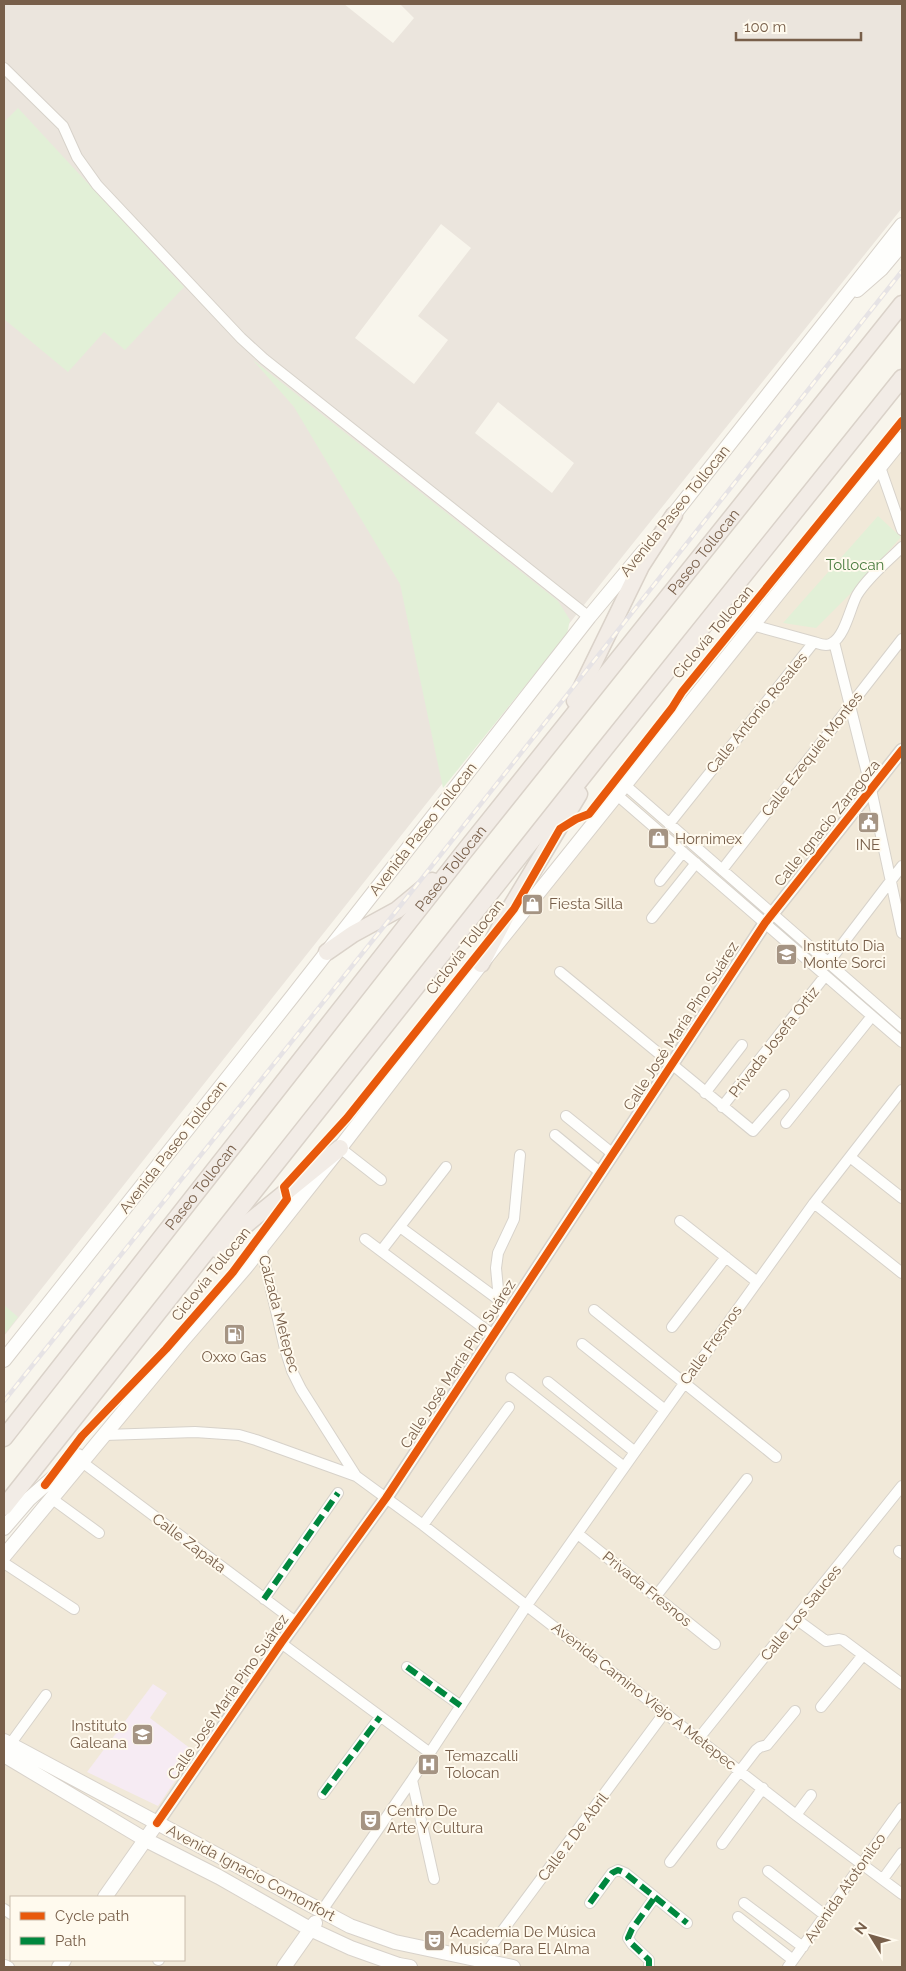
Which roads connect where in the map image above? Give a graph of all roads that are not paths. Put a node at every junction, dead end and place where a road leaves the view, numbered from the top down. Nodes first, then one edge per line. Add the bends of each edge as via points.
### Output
1 (4, 68) edge
2 (902, 225) edge
3 (902, 244) edge
4 (844, 298) junction
5 (902, 304) edge
6 (902, 378) edge
7 (902, 439) edge
8 (880, 467) junction
9 (674, 515) junction
10 (902, 530) edge
11 (902, 547) edge
12 (589, 617) junction
13 (752, 625) junction
14 (902, 639) edge
15 (814, 642) junction
16 (834, 642) junction
17 (851, 704) junction
18 (558, 734) junction
19 (902, 750) edge
20 (595, 761) junction
21 (871, 789) junction
22 (621, 790) junction
23 (669, 824) junction
24 (683, 852) junction
25 (463, 853) junction
26 (696, 863) junction
27 (902, 866) edge
28 (722, 870) junction
29 (892, 879) junction
30 (660, 881) dead end
31 (652, 918) dead end
32 (769, 918) junction
33 (902, 933) edge
34 (327, 952) junction
35 (828, 963) junction
36 (481, 964) junction
37 (560, 972) dead end
38 (825, 976) junction
39 (872, 1016) junction
40 (902, 1027) edge
41 (902, 1042) edge
42 (742, 1045) dead end
43 (672, 1065) junction
44 (902, 1090) edge
45 (705, 1093) junction
46 (784, 1095) dead end
47 (722, 1107) junction
48 (566, 1116) dead end
49 (786, 1123) dead end
50 (555, 1135) dead end
51 (340, 1148) junction
52 (613, 1154) junction
53 (520, 1155) dead end
54 (850, 1157) junction
55 (446, 1167) dead end
56 (601, 1173) junction
57 (381, 1180) dead end
58 (901, 1193) edge
59 (814, 1203) junction
60 (680, 1221) dead end
61 (400, 1227) junction
62 (365, 1239) dead end
63 (261, 1247) junction
64 (381, 1251) junction
65 (726, 1257) junction
66 (195, 1266) junction
67 (902, 1273) edge
68 (756, 1281) junction
69 (500, 1300) junction
70 (594, 1310) dead end
71 (505, 1316) junction
72 (672, 1327) dead end
73 (493, 1335) junction
74 (582, 1344) dead end
75 (4, 1360) edge
76 (511, 1378) dead end
77 (548, 1382) dead end
78 (684, 1383) junction
79 (509, 1407) dead end
80 (665, 1410) junction
81 (105, 1435) junction
82 (4, 1438) edge
83 (635, 1452) junction
84 (776, 1457) dead end
85 (82, 1462) junction
86 (624, 1467) junction
87 (356, 1476) junction
88 (748, 1479) dead end
89 (902, 1486) edge
90 (338, 1493) dead end
91 (51, 1498) junction
92 (386, 1498) junction
93 (4, 1507) edge
94 (423, 1525) junction
95 (4, 1528) edge
96 (99, 1533) dead end
97 (578, 1534) junction
98 (4, 1556) edge
99 (4, 1563) edge
100 (656, 1596) junction
101 (264, 1599) junction
102 (527, 1605) junction
103 (74, 1609) dead end
104 (796, 1619) junction
105 (296, 1623) junction
106 (281, 1643) junction
107 (715, 1644) dead end
108 (863, 1655) junction
109 (407, 1667) dead end
110 (902, 1684) edge
111 (46, 1695) dead end
112 (461, 1706) junction
113 (821, 1707) dead end
114 (795, 1711) dead end
115 (665, 1712) junction
116 (380, 1717) junction
117 (699, 1738) junction
118 (6, 1746) edge
119 (430, 1753) junction
120 (741, 1771) junction
121 (412, 1780) junction
122 (763, 1788) junction
123 (324, 1794) dead end
124 (812, 1795) dead end
125 (902, 1808) edge
126 (796, 1815) junction
127 (157, 1823) junction
128 (146, 1840) junction
129 (722, 1844) dead end
130 (902, 1853) edge
131 (670, 1862) dead end
132 (862, 1863) junction
133 (768, 1871) dead end
134 (434, 1879) dead end
135 (883, 1879) junction
136 (902, 1894) edge
137 (106, 1896) edge
138 (655, 1897) junction
139 (744, 1902) dead end
140 (590, 1903) dead end
141 (321, 1912) junction
142 (826, 1916) junction
143 (738, 1917) dead end
144 (687, 1923) dead end
145 (310, 1929) junction
146 (803, 1947) junction
147 (480, 1960) junction
148 (790, 1964) edge
149 (284, 1967) edge
150 (410, 1967) edge
151 (513, 1967) edge
152 (648, 1967) edge

1 - 12 street via 63,126 77,157 97,185 253,350
2 - 4 main road, Avenida Paseo Tollocan
3 - 4 main road, Avenida Paseo Tollocan via 870,280
4 - 9 main road, Avenida Paseo Tollocan
5 - 18 highway, Paseo Tollocan
6 - 20 highway
7 - 8 main road
8 - 10 street
8 - 13 main road
9 - 12 main road, Avenida Paseo Tollocan
9 - 18 highway via 641,566
11 - 16 street via 858,593
12 - 34 main road, Avenida Paseo Tollocan
13 - 15 street
13 - 22 main road
14 - 17 street, Calle Ezequiel Montes
15 - 16 street, Calle Antonio Rosales via 826,645
15 - 23 street, Calle Antonio Rosales
16 - 17 street
17 - 21 street
17 - 28 street, Calle Ezequiel Montes
18 - 25 highway, Paseo Tollocan
19 - 21 street, Calle Ignacio Zaragoza
20 - 36 highway
20 - 66 highway
21 - 29 street
21 - 32 street, Calle Ignacio Zaragoza
22 - 23 street
22 - 24 street
22 - 36 main road
23 - 28 street
24 - 26 street
24 - 30 street
25 - 34 highway via 397,910
25 - 82 highway, Paseo Tollocan
26 - 31 street
26 - 32 street
27 - 29 street
28 - 32 street
29 - 33 street
29 - 35 street
32 - 35 street
32 - 38 street
32 - 43 street, Calle José María Pino Suárez
34 - 75 main road, Avenida Paseo Tollocan
35 - 40 street
36 - 51 main road
37 - 43 street
38 - 39 street
38 - 47 street, Privada Josefa Ortiz
39 - 41 street
39 - 49 street
42 - 45 street
43 - 45 street
43 - 52 street, Calle José María Pino Suárez
44 - 54 street, Calle Fresnos
45 - 47 street
46 - 47 street via 753,1132
48 - 52 street
50 - 56 street
51 - 57 street
51 - 63 main road
51 - 66 highway
52 - 56 street, Calle José María Pino Suárez
53 - 69 street via 514,1219 498,1252 496,1268
54 - 58 street
54 - 59 street, Calle Fresnos
55 - 61 street
56 - 71 street, Calle José María Pino Suárez
59 - 67 street
59 - 68 street, Calle Fresnos
60 - 65 street
61 - 64 street
61 - 69 street
62 - 64 street
63 - 81 main road
63 - 87 street, Calzada Metepec via 292,1371 300,1389
64 - 73 street
65 - 68 street
65 - 72 street
66 - 93 highway
68 - 78 street, Calle Fresnos
69 - 71 street
70 - 78 street
71 - 73 street, Calle José María Pino Suárez
73 - 92 street, Calle José María Pino Suárez
74 - 80 street
76 - 86 street
77 - 83 street
78 - 80 street, Calle Fresnos
78 - 84 street
79 - 94 street
80 - 83 street, Calle Fresnos
81 - 85 main road
81 - 87 street via 195,1432 239,1435
81 - 95 main road via 29,1499
83 - 86 street, Calle Fresnos
85 - 91 main road
85 - 101 street, Calle Zapata
86 - 97 street, Calle Fresnos
87 - 92 street, Calzada Metepec
88 - 100 street
89 - 104 street, Calle Los Sauces
90 - 101 street
91 - 96 street
91 - 98 main road
92 - 94 street, Avenida Camino Viejo A Metepec
92 - 105 street, Calle José María Pino Suárez
94 - 102 street, Avenida Camino Viejo A Metepec
97 - 100 street, Privada Fresnos
97 - 102 street, Calle Fresnos
99 - 103 street
100 - 107 street, Privada Fresnos
101 - 105 street, Calle Zapata
102 - 112 street, Calle Fresnos
102 - 115 street, Avenida Camino Viejo A Metepec
104 - 108 street via 826,1642 839,1639
104 - 117 street, Calle Los Sauces
105 - 106 street, Calle José María Pino Suárez
106 - 116 street
106 - 127 street, Calle José María Pino Suárez
108 - 110 street
108 - 113 street
109 - 112 street
111 - 118 street
112 - 119 street, Calle Fresnos
114 - 120 street via 767,1745 758,1748
115 - 117 street, Avenida Camino Viejo A Metepec
115 - 147 street, Calle 2 De Abril
116 - 119 street
116 - 123 street
117 - 120 street, Avenida Camino Viejo A Metepec
118 - 127 main road, Avenida Ignacio Comonfort
118 - 128 main road, Avenida Ignacio Comonfort
119 - 121 street, Calle Fresnos
120 - 122 street, Avenida Camino Viejo A Metepec
120 - 131 street
121 - 134 street
121 - 141 street, Calle Fresnos
122 - 126 street, Avenida Camino Viejo A Metepec
122 - 129 street
124 - 126 street
125 - 132 street, Avenida Atotonilco
126 - 132 street, Avenida Camino Viejo A Metepec
127 - 128 main road, Calle José María Pino Suárez
127 - 141 main road, Avenida Ignacio Comonfort
128 - 137 main road, Calle José María Pino Suárez
128 - 145 main road, Avenida Ignacio Comonfort
130 - 135 street
132 - 135 street, Avenida Camino Viejo A Metepec
132 - 142 street, Avenida Atotonilco
133 - 142 street
135 - 136 street, Avenida Camino Viejo A Metepec
138 - 140 street via 618,1870 612,1873
138 - 144 street
138 - 152 street via 628,1938 649,1960
139 - 146 street
141 - 145 main road
141 - 147 main road, Avenida Ignacio Comonfort via 372,1935
142 - 146 street, Avenida Atotonilco
143 - 148 street
145 - 149 main road
145 - 150 main road, Avenida Ignacio Comonfort via 351,1948
146 - 148 street, Avenida Atotonilco
147 - 151 main road, Avenida Ignacio Comonfort

